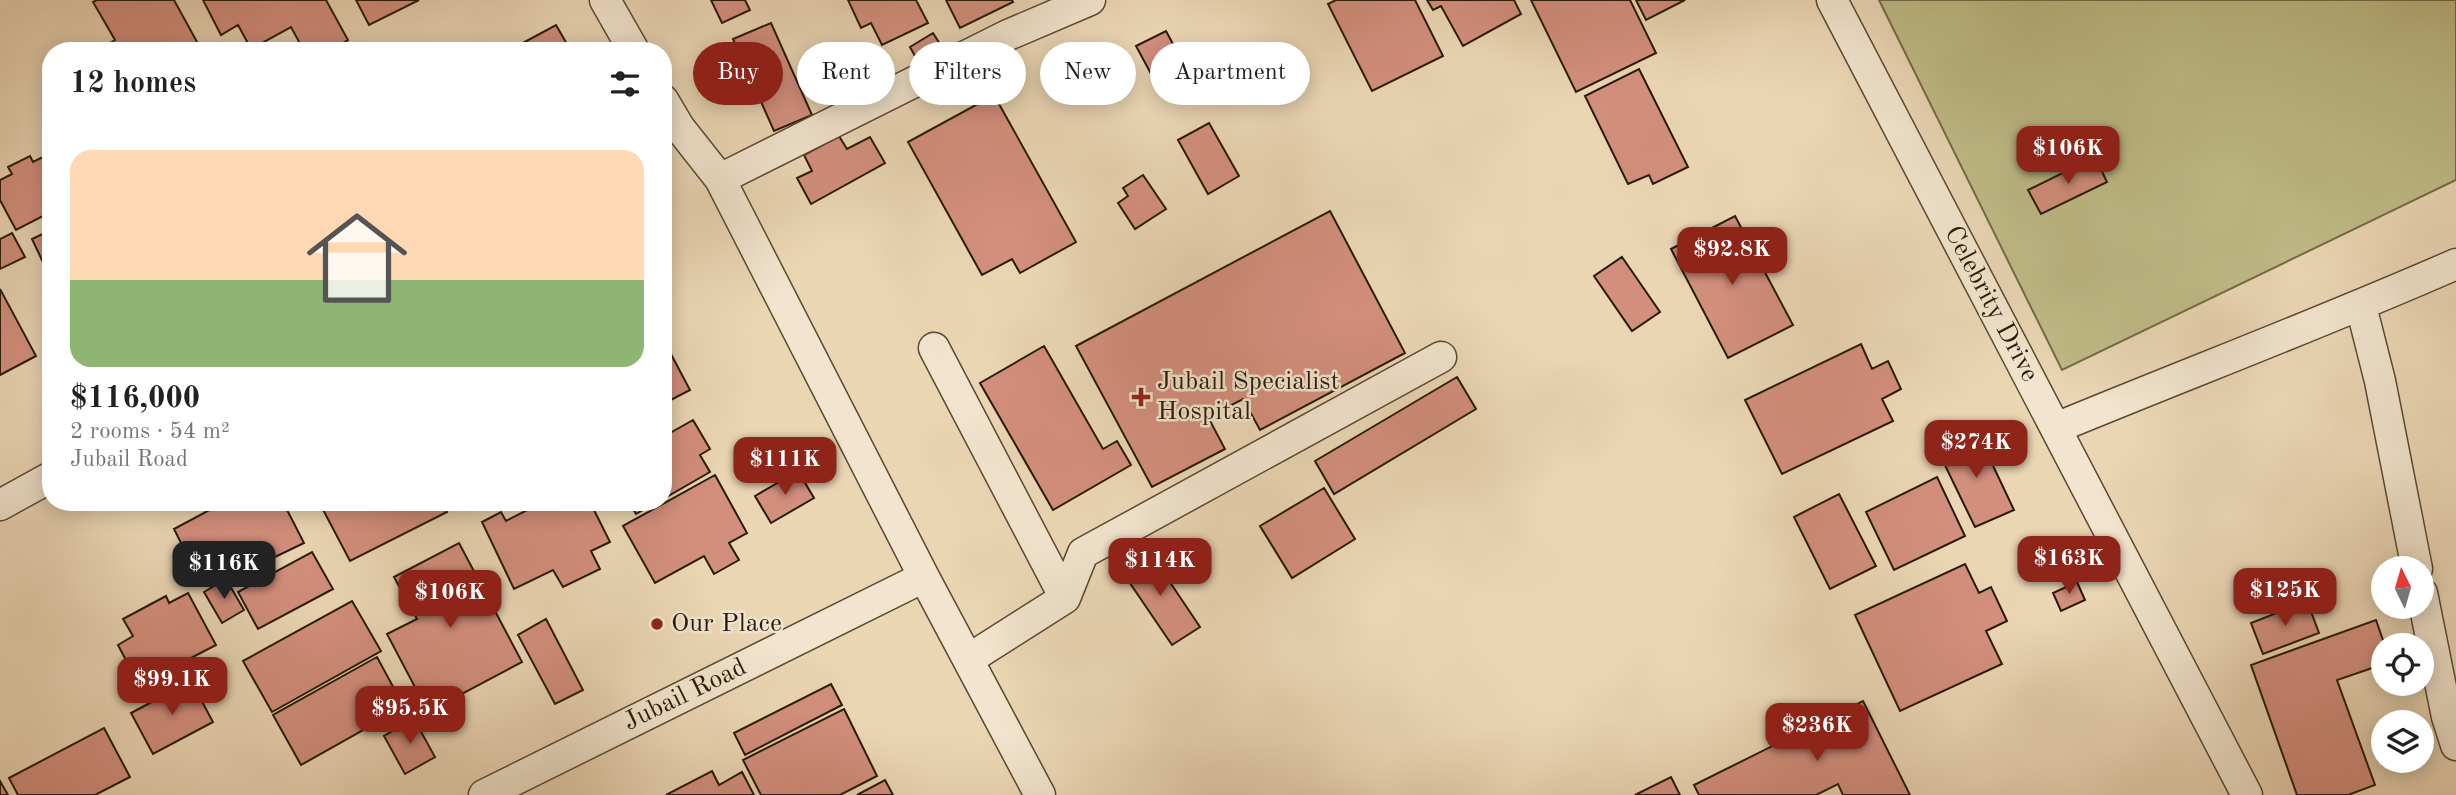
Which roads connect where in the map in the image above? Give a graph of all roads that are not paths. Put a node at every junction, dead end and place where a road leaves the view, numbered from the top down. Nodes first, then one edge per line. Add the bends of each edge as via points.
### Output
1 (605, 0) edge
2 (1090, 0) edge
3 (1832, 0) edge
4 (629, 42) edge
5 (672, 132) edge
6 (720, 178) junction
7 (2456, 264) edge
8 (2361, 306) junction
9 (934, 348) dead end
10 (1441, 357) dead end
11 (2056, 428) junction
12 (42, 482) edge
13 (0, 505) edge
14 (2414, 556) edge
15 (924, 577) junction
16 (1065, 598) junction
17 (2427, 620) edge
18 (969, 659) junction
19 (2456, 746) edge
20 (484, 795) edge
21 (1040, 795) edge
22 (2247, 795) edge

1 - 4 street
2 - 6 street via 1008,35
3 - 11 street, Celebrity Drive
5 - 6 street
6 - 15 street
7 - 8 street
8 - 11 street
8 - 14 street
9 - 16 street
10 - 16 street via 1083,553
11 - 22 street, Celebrity Drive
12 - 13 street
15 - 18 street
15 - 20 street, Jubail Road
16 - 18 street
17 - 19 street
18 - 21 street

